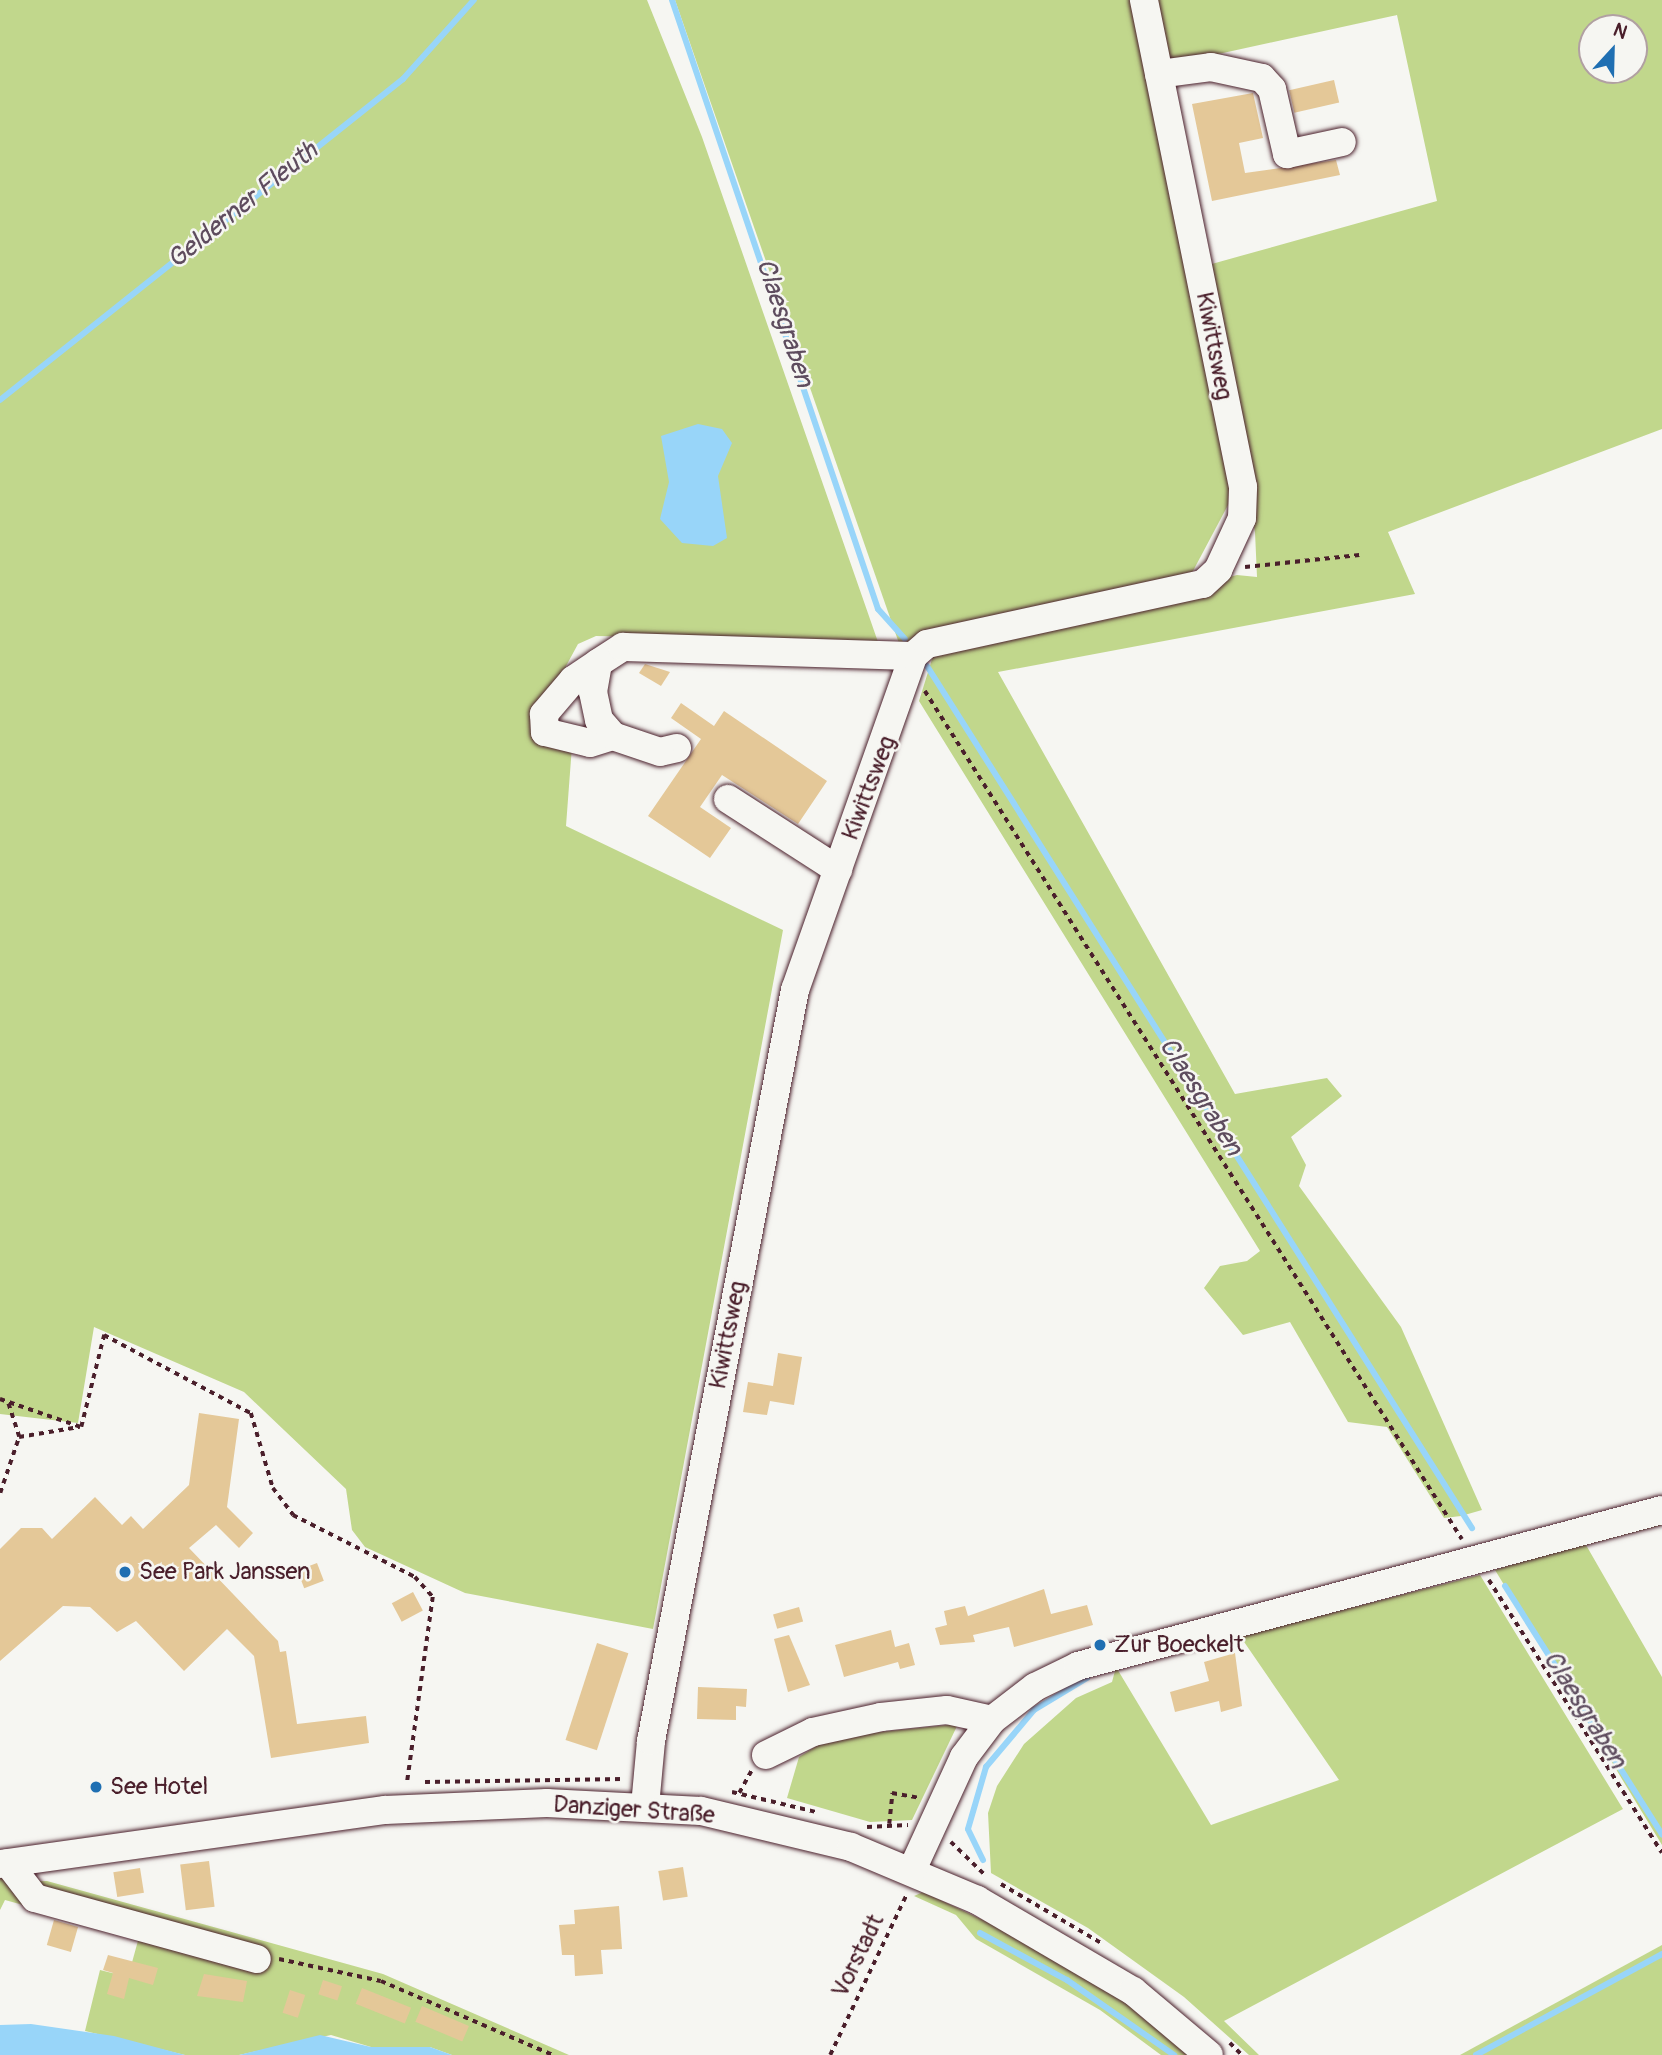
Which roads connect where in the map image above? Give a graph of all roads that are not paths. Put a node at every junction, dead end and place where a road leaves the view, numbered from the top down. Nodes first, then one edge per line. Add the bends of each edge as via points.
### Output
1 (1144, 0) edge
2 (1159, 74) junction
3 (1342, 142) dead end
4 (598, 663) junction
5 (913, 664) junction
6 (613, 736) junction
7 (677, 748) dead end
8 (728, 799) dead end
9 (838, 870) junction
10 (1662, 1510) edge
11 (992, 1720) junction
12 (766, 1755) dead end
13 (645, 1806) junction
14 (4, 1863) edge
15 (912, 1870) junction
16 (257, 1959) road end
17 (1209, 2055) edge

1 - 2 street, Kiwittsweg
2 - 3 street via 1211,67 1262,78 1272,89 1287,153
2 - 5 street, Kiwittsweg via 1243,487 1242,518 1218,570 1203,584 927,644
4 - 5 street via 623,647
4 - 6 street via 593,692 599,720
4 - 6 street via 573,680 544,714 545,732 590,743
5 - 9 street, Kiwittsweg
6 - 7 street via 660,752
8 - 9 street
9 - 13 street, Kiwittsweg via 815,923 784,1043 651,1741
10 - 11 street via 1099,1658 1035,1687
11 - 12 street via 947,1710 881,1717 813,1732
11 - 15 street via 964,1757
13 - 14 street, Danziger Straße via 385,1810
13 - 15 street, Danziger Straße via 807,1833
14 - 16 street via 35,1898
15 - 17 street, Danziger Straße via 1077,1954

